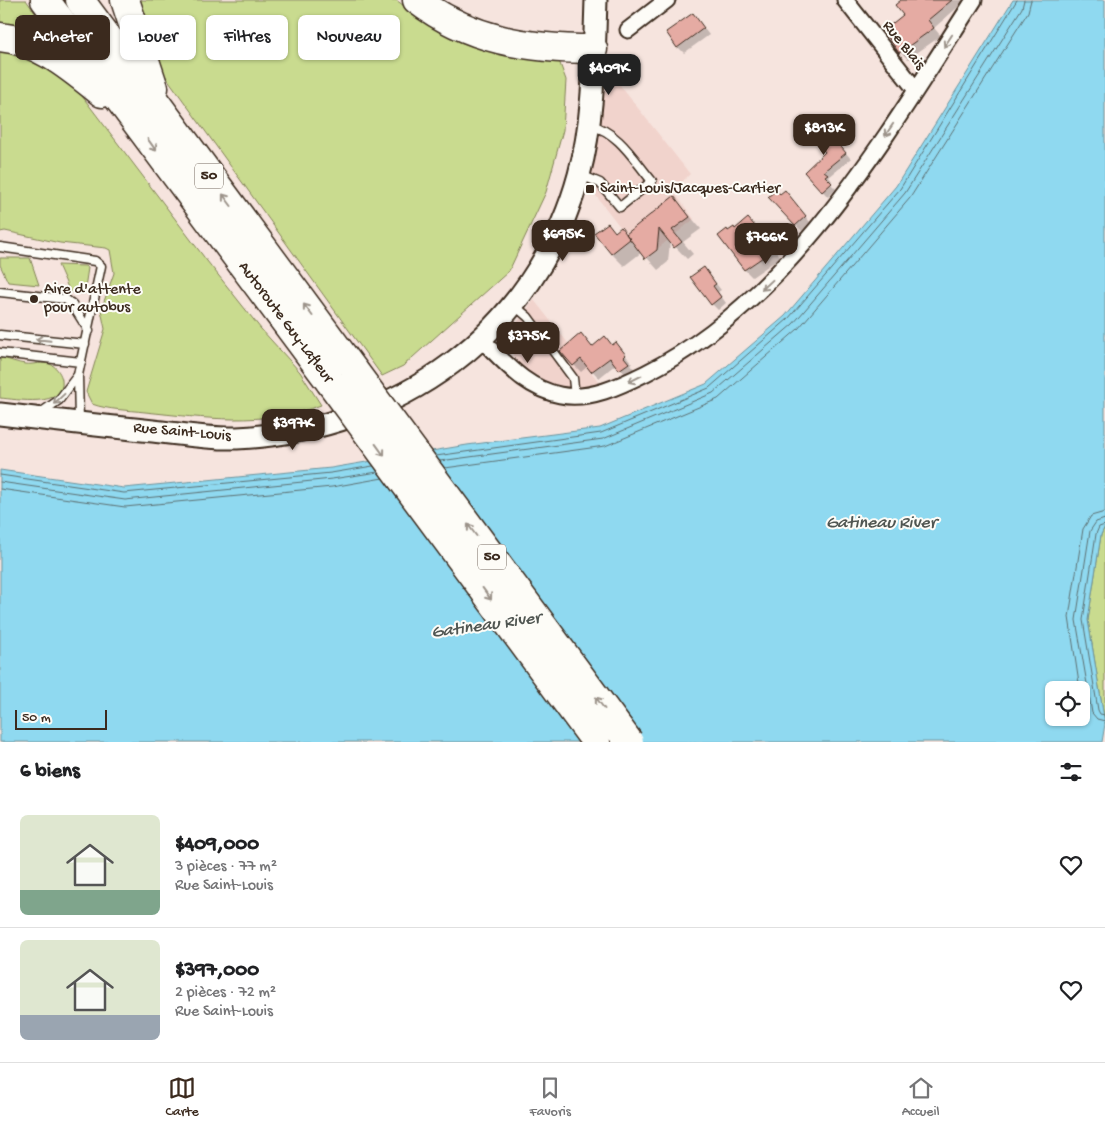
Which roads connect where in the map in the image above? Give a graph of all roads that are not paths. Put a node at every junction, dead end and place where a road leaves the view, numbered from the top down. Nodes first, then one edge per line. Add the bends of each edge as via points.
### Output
1 (45, 0) edge
2 (80, 0) edge
3 (125, 0) edge
4 (416, 0) edge
5 (443, 0) edge
6 (596, 0) edge
7 (667, 0) edge
8 (845, 0) edge
9 (974, 0) edge
10 (628, 30) dead end
11 (0, 37) edge
12 (594, 40) junction
13 (916, 90) junction
14 (162, 113) junction
15 (131, 116) junction
16 (588, 125) junction
17 (579, 174) junction
18 (0, 248) edge
19 (0, 292) edge
20 (513, 304) junction
21 (89, 331) junction
22 (0, 335) edge
23 (480, 339) junction
24 (85, 344) junction
25 (0, 353) edge
26 (81, 362) junction
27 (78, 375) junction
28 (575, 396) junction
29 (0, 414) edge
30 (34, 418) junction
31 (79, 423) junction
32 (596, 742) edge
33 (629, 742) edge

1 - 15 highway, Autoroute Guy-Lafleur / 50
2 - 14 highway, Autoroute Guy-Lafleur / 50
3 - 14 highway
4 - 12 highway via 452,23 494,40 538,46
5 - 12 highway via 470,14 509,26
6 - 12 main road, Rue Saint-Louis
7 - 10 street
8 - 13 street, Rue Blais
9 -> 13 street
11 - 15 highway via 19,40 44,52
12 - 16 main road, Rue Saint-Louis
13 -> 28 street via 806,242 739,311 659,367 618,387
33 -> 14 highway, Autoroute Guy-Lafleur / 50, bridge
15 -> 32 highway, Autoroute Guy-Lafleur / 50, bridge
16 - 17 main road, Rue Saint-Louis
16 - 17 lane via 612,134 652,181 620,207 597,180
17 - 20 main road, Rue Saint-Louis via 550,246
18 - 21 lane via 100,263 101,274
19 - 21 lane via 65,299 72,304
20 - 23 main road, Rue Saint-Louis
20 - 28 lane via 528,317 573,378
21 - 24 lane
24 -> 22 lane
23 - 28 street via 531,384 551,393
23 - 31 main road, Rue Saint-Louis via 439,373 396,399 346,419 307,429 217,438
24 - 26 lane
25 - 26 lane
26 - 27 lane
27 -> 30 lane via 59,400
27 - 31 lane
29 - 30 main road, Rue Saint-Louis
30 - 31 main road, Rue Saint-Louis

